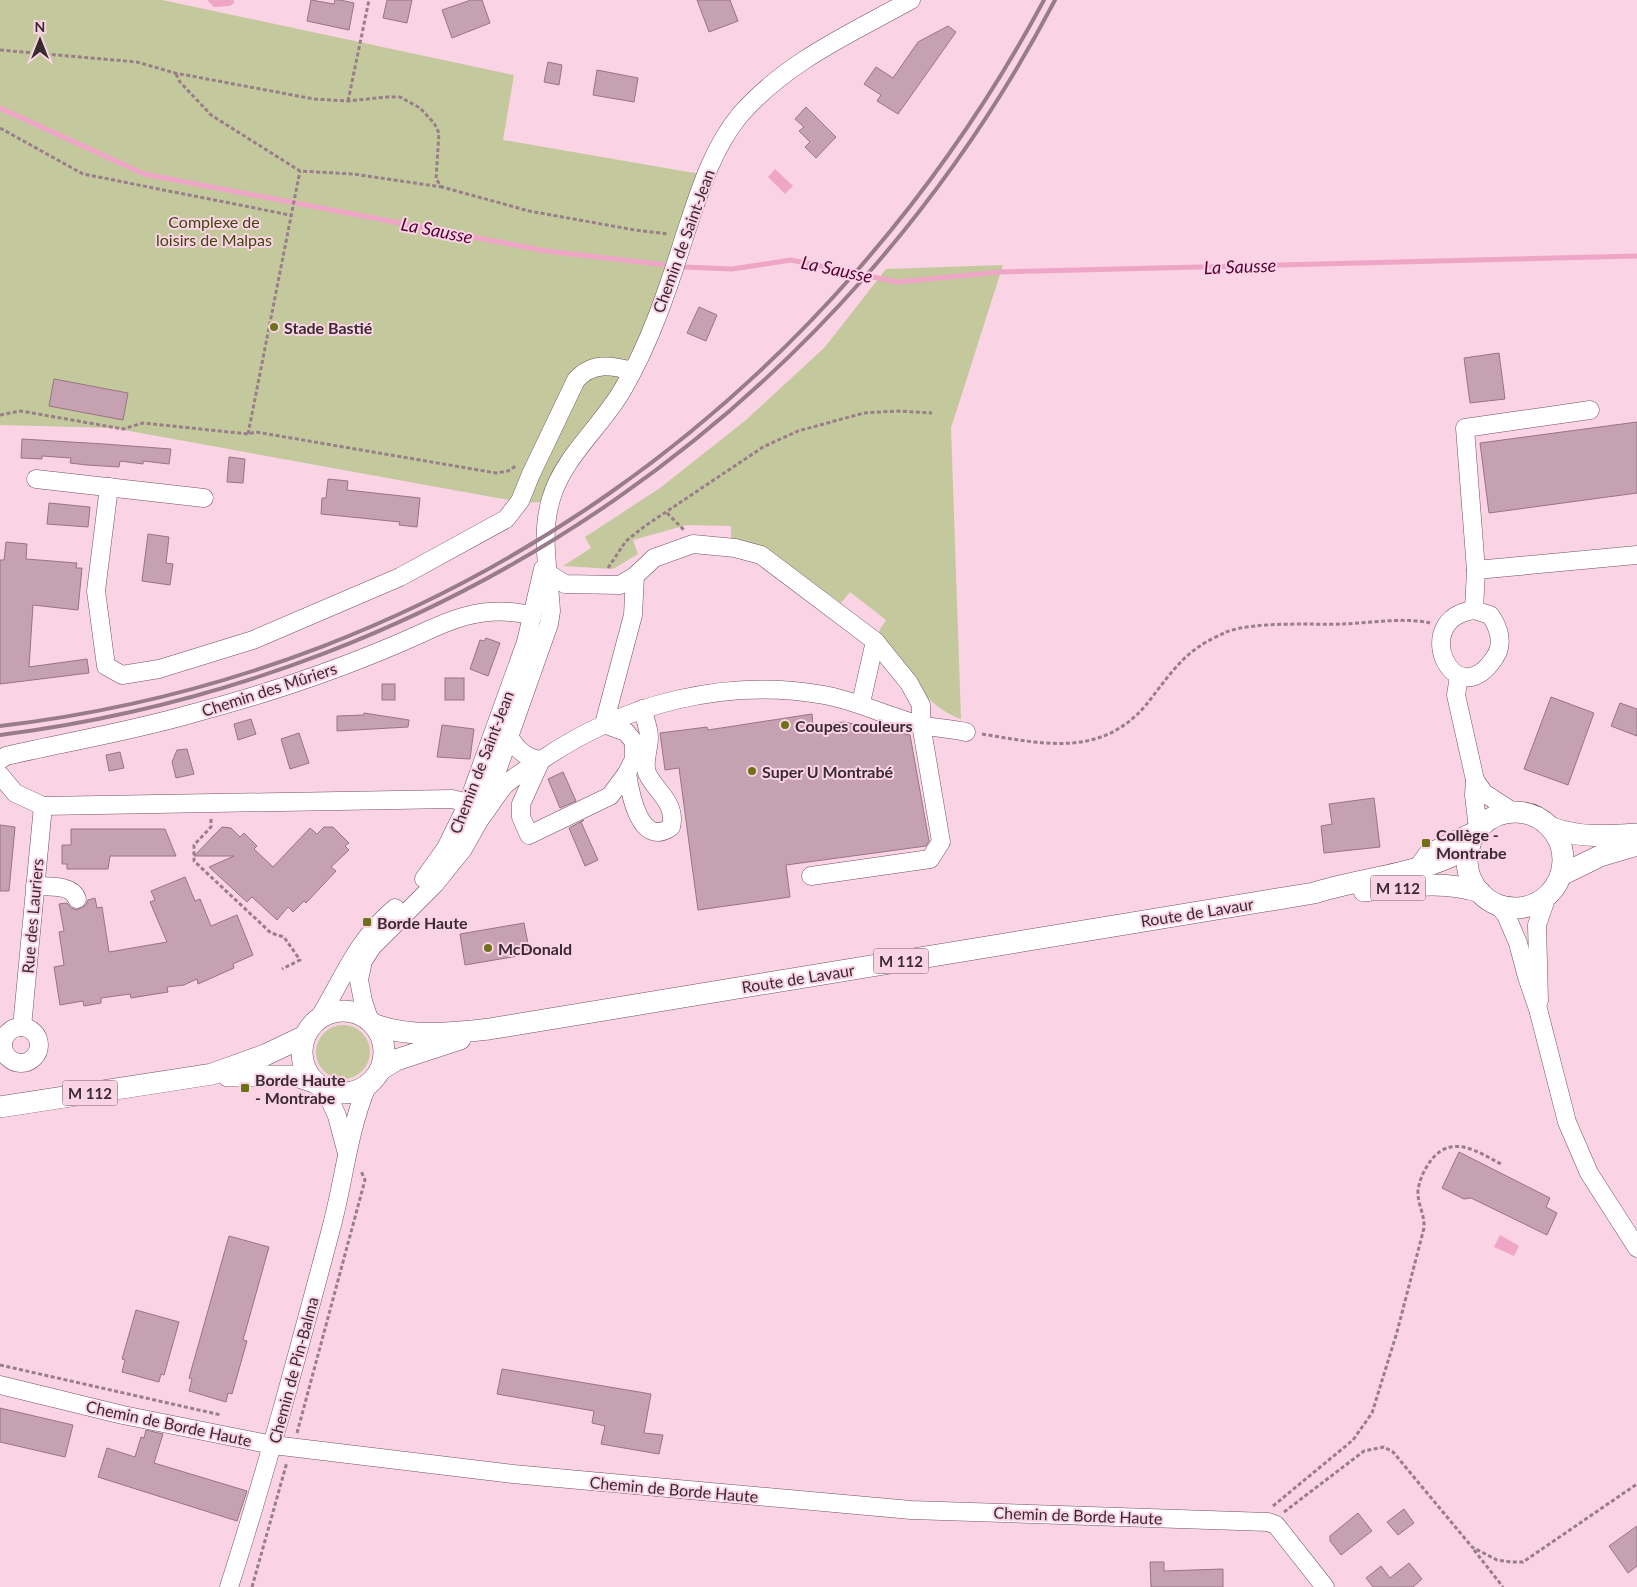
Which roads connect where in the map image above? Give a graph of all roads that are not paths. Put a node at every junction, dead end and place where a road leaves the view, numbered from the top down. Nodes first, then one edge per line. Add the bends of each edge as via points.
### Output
1 (911, 0) edge
2 (632, 371) junction
3 (1590, 410) dead end
4 (36, 479) dead end
5 (109, 487) junction
6 (204, 498) dead end
7 (546, 554) junction
8 (1637, 555) edge
9 (1476, 570) junction
10 (549, 574) junction
11 (635, 576) junction
12 (565, 584) junction
13 (539, 607) junction
14 (1474, 610) junction
15 (875, 641) junction
16 (1459, 676) junction
17 (861, 704) junction
18 (642, 708) junction
19 (499, 720) junction
20 (604, 724) junction
21 (921, 724) junction
22 (966, 732) road end
23 (510, 738) junction
24 (0, 760) edge
25 (541, 760) junction
26 (627, 773) junction
27 (0, 775) edge
28 (1475, 780) junction
29 (428, 801) junction
30 (468, 803) junction
31 (43, 806) junction
32 (1513, 812) junction
33 (480, 818) junction
34 (1552, 828) junction
35 (456, 830) junction
36 (1637, 834) edge
37 (1474, 837) junction
38 (1637, 846) edge
39 (1561, 875) junction
40 (812, 876) dead end
41 (35, 886) junction
42 (1314, 893) junction
43 (1546, 896) junction
44 (1488, 898) junction
45 (77, 899) dead end
46 (1538, 1009) junction
47 (319, 1018) junction
48 (372, 1022) junction
49 (22, 1027) junction
50 (489, 1029) junction
51 (305, 1036) junction
52 (1, 1051) edge
53 (212, 1074) junction
54 (374, 1078) junction
55 (319, 1086) junction
56 (0, 1107) edge
57 (346, 1151) junction
58 (1631, 1236) edge
59 (1637, 1248) edge
60 (0, 1385) edge
61 (273, 1445) junction
62 (229, 1587) edge
63 (1325, 1587) edge

1 - 2 street, Chemin de Saint-Jean via 806,58 780,77 739,117 717,151 700,187 678,243 671,276
2 - 5 street via 602,366 583,372 576,380 520,501 506,519 400,577 253,640 158,670 122,675 106,666 96,591
2 - 7 street, Chemin de Saint-Jean via 610,410 556,487 548,510
3 - 9 street via 1465,428
4 - 5 street
5 - 6 street
7 - 10 street, Chemin de Saint-Jean
7 - 13 street, Chemin de Saint-Jean
8 - 9 street
9 - 14 street
10 - 12 street
10 - 13 street, Chemin de Saint-Jean
11 - 12 street via 620,584
11 - 15 street via 654,558 693,544 735,548 761,555
11 - 20 street via 633,615
12 - 13 street
13 - 19 street, Chemin de Saint-Jean
13 - 23 street, Chemin de Saint-Jean via 549,624
13 - 24 street, Chemin des Mûriers via 527,614 495,611 470,614 289,685 186,716 6,756
14 - 16 street via 1455,616 1444,629 1440,644 1447,667
14 - 16 street via 1490,615 1497,624 1497,653 1486,671 1471,677
15 - 17 street
15 - 21 street via 909,683 920,705
16 - 28 street via 1456,695
17 - 18 street via 783,690 736,690
17 - 21 street
18 - 20 street
18 - 26 street via 649,738 647,772 668,801 674,817 671,827 657,833 642,822 633,804
19 - 23 street
19 - 30 street, Chemin de Saint-Jean
20 - 25 street
20 - 26 street via 626,732 634,742 634,759
21 - 22 street
21 - 40 street via 941,842 930,859
23 - 25 street via 520,752
23 - 33 street, Chemin de Saint-Jean
25 - 26 street via 521,804 521,817 529,835 610,796
25 - 33 street via 506,784
27 - 31 street via 15,793
28 - 32 street via 1484,793
28 - 37 street
29 - 30 street via 452,799
29 - 31 street
29 - 35 street via 447,810
30 - 33 street
30 - 35 street, Chemin de Saint-Jean
31 - 41 street, Rue des Lauriers
32 - 34 main road via 1534,815
32 - 37 main road via 1494,817
33 - 48 street, Chemin de Saint-Jean via 463,849 434,885 372,947 363,962 359,980
34 - 36 main road via 1592,836
34 - 39 main road via 1563,851
35 - 47 street, Chemin de Saint-Jean via 431,872 366,936 350,958
37 - 42 main road, Route de Lavaur / M 112 via 1458,854
37 - 44 main road via 1467,857 1468,870 1473,882
38 - 39 main road via 1600,856
39 - 43 main road
41 - 45 street via 71,891
41 - 49 street, Rue des Lauriers
42 - 44 main road, Route de Lavaur / M 112 via 1438,884 1466,887
42 - 50 main road, Route de Lavaur / M 112
43 - 44 main road via 1523,907
43 - 46 street via 1537,925
44 - 46 street via 1506,915
46 - 58 street via 1567,1122 1589,1173
47 - 48 main road via 344,1010 362,1014
47 - 51 main road
48 - 50 main road, Route de Lavaur / M 112 via 391,1031 412,1033 442,1034
48 - 54 main road via 384,1047
49 - 52 street via 6,1033
49 - 52 street via 37,1037 39,1049 32,1060 21,1064 10,1060
50 - 54 main road, Route de Lavaur / M 112 via 396,1060
51 - 53 main road, M 112
51 - 55 main road via 303,1065
53 - 55 main road, M 112 via 296,1076
53 - 56 main road, M 112
54 - 55 main road via 346,1093
54 - 57 street, Chemin de Pin-Balma
55 - 57 street, Chemin de Pin-Balma via 337,1116
57 - 61 street, Chemin de Pin-Balma via 335,1216
58 - 59 street
60 - 61 street, Chemin de Borde Haute via 123,1415
61 - 62 street, Chemin de Pin-Balma
61 - 63 street, Chemin de Borde Haute via 513,1474 911,1510 1261,1521 1276,1525

